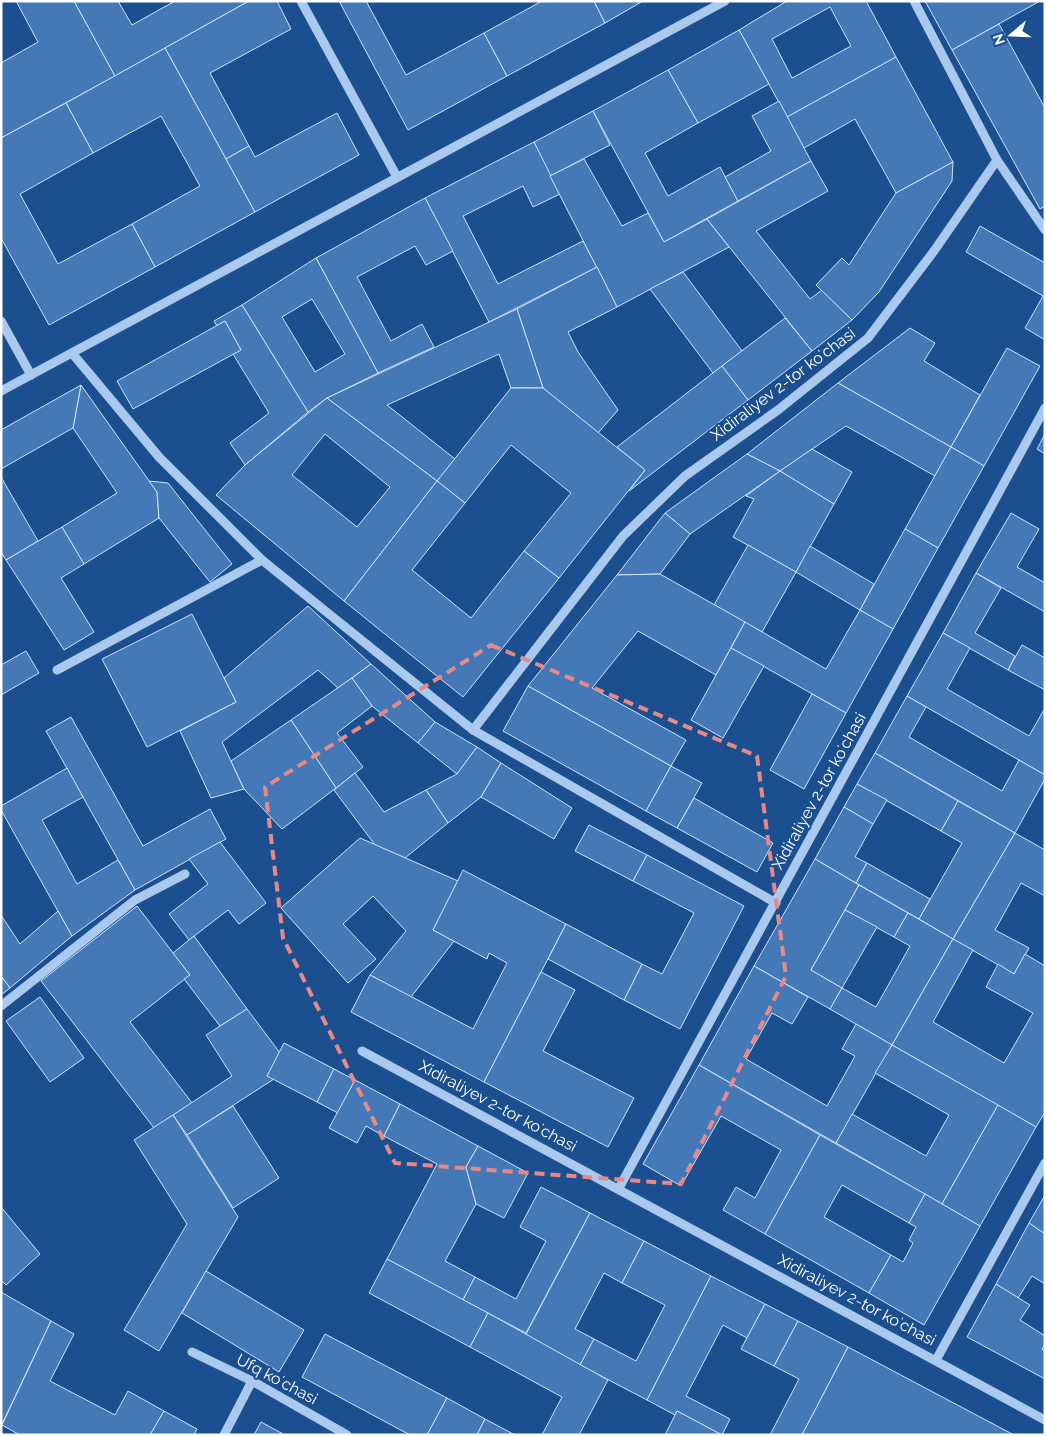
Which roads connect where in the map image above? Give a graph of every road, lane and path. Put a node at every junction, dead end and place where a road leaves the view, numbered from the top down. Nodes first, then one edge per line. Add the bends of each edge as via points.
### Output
1 (301, 1) edge
2 (725, 1) edge
3 (914, 1) edge
4 (997, 160) junction
5 (398, 177) junction
6 (1045, 230) edge
7 (1, 321) edge
8 (72, 353) junction
9 (30, 375) junction
10 (1, 391) edge
11 (1045, 408) edge
12 (262, 560) junction
13 (57, 670) dead end
14 (473, 730) junction
15 (185, 874) dead end
16 (776, 903) junction
17 (1, 1006) edge
18 (362, 1051) dead end
19 (1045, 1163) edge
20 (619, 1188) junction
21 (192, 1352) dead end
22 (936, 1360) junction
23 (252, 1381) junction
24 (1045, 1420) edge
25 (224, 1435) edge
26 (347, 1435) edge

1 - 5 street
2 - 5 street
3 - 4 street
4 - 6 street
4 - 14 street, Xidiraliyev 2-tor koʻchasi via 868,338 778,410 685,476 623,536
5 - 8 street
7 - 9 street
8 - 9 street
8 - 12 street via 159,457
9 - 10 street
11 - 16 street, Xidiraliyev 2-tor koʻchasi
12 - 13 street
12 - 14 street
14 - 16 street
15 - 17 street via 135,900
16 - 20 street, Xidiraliyev 2-tor koʻchasi
18 - 20 street, Xidiraliyev 2-tor koʻchasi
19 - 22 street, Xidiraliyev 2-tor koʻchasi
20 - 22 street, Xidiraliyev 2-tor koʻchasi
21 - 23 street, Ufq koʻchasi
22 - 24 street
23 - 25 street
23 - 26 street, Ufq koʻchasi

